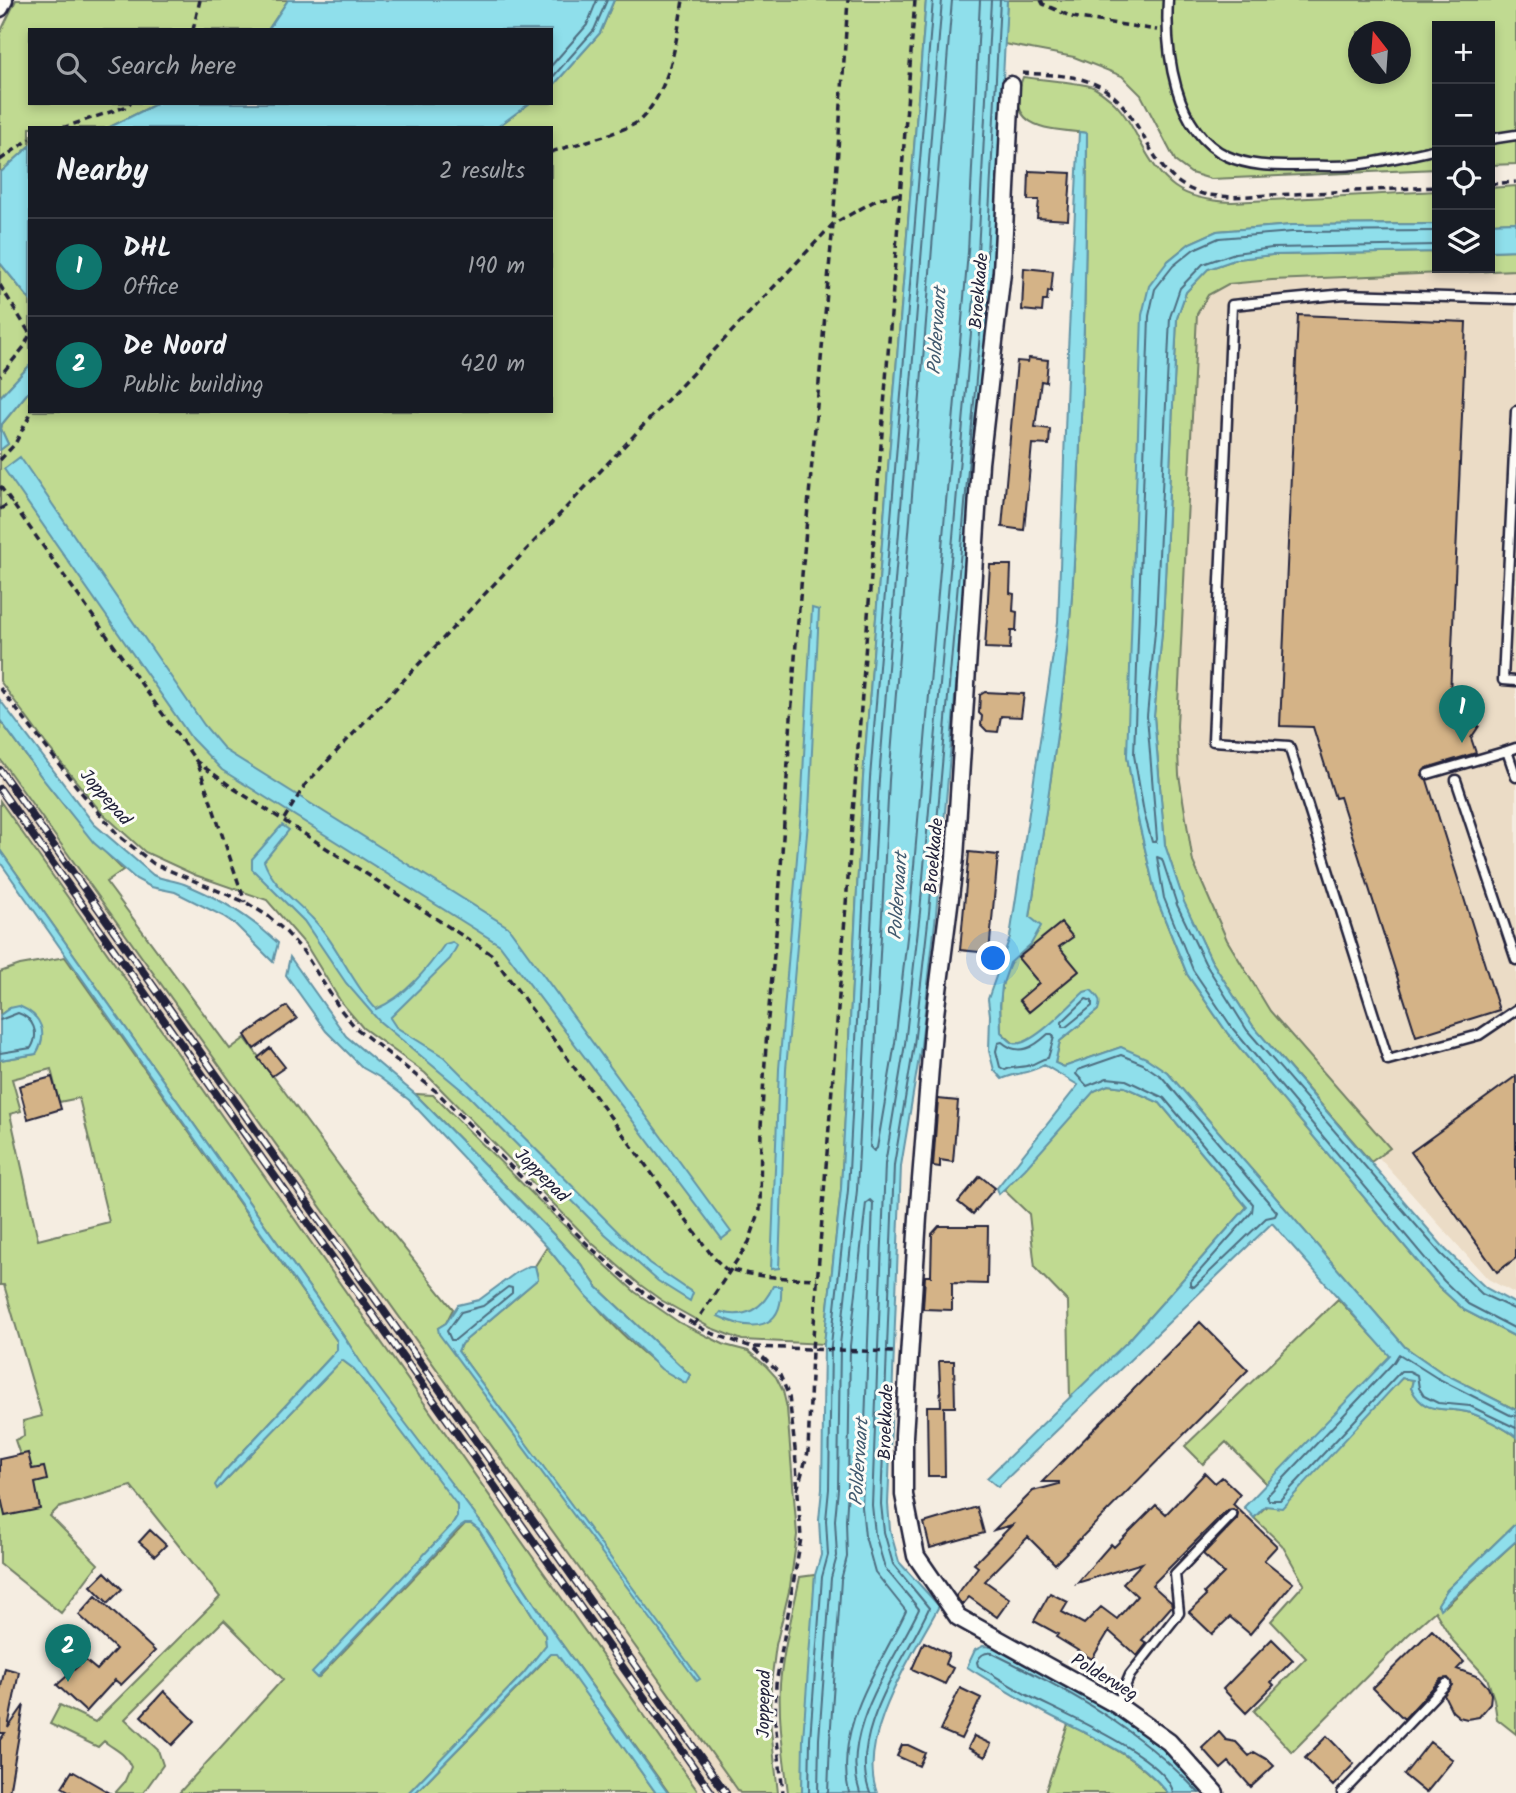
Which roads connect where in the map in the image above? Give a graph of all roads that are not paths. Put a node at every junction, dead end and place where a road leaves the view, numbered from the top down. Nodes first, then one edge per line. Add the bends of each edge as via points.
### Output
1 (4, 0) edge
2 (1168, 0) edge
3 (0, 8) edge
4 (1011, 85) dead end
5 (1516, 135) edge
6 (1495, 138) edge
7 (1432, 150) edge
8 (1516, 299) edge
9 (1516, 411) edge
10 (1516, 681) edge
11 (1512, 749) edge
12 (1428, 774) dead end
13 (1516, 777) edge
14 (1456, 780) dead end
15 (1516, 960) edge
16 (1516, 1010) edge
17 (1231, 1515) dead end
18 (958, 1617) joint
19 (1446, 1684) dead end
20 (1117, 1705) junction
21 (1215, 1793) edge
22 (1342, 1793) edge

1 - 3 street
2 - 7 lane via 1166,31 1183,110 1208,142 1226,155 1257,166 1352,165
4 - 18 street, Broekkade via 1002,272 980,463 955,858 932,1043 904,1436 904,1495 916,1556
5 - 6 lane
8 - 16 lane via 1345,294 1232,305 1213,741 1289,746 1388,1060 1479,1035
9 - 10 lane via 1503,680
11 - 12 lane
11 - 13 lane
14 - 15 lane
17 - 20 lane via 1175,1574 1179,1613 1130,1675
18 - 20 street, Polderweg
19 - 22 lane
20 - 21 street, Polderweg via 1169,1742

